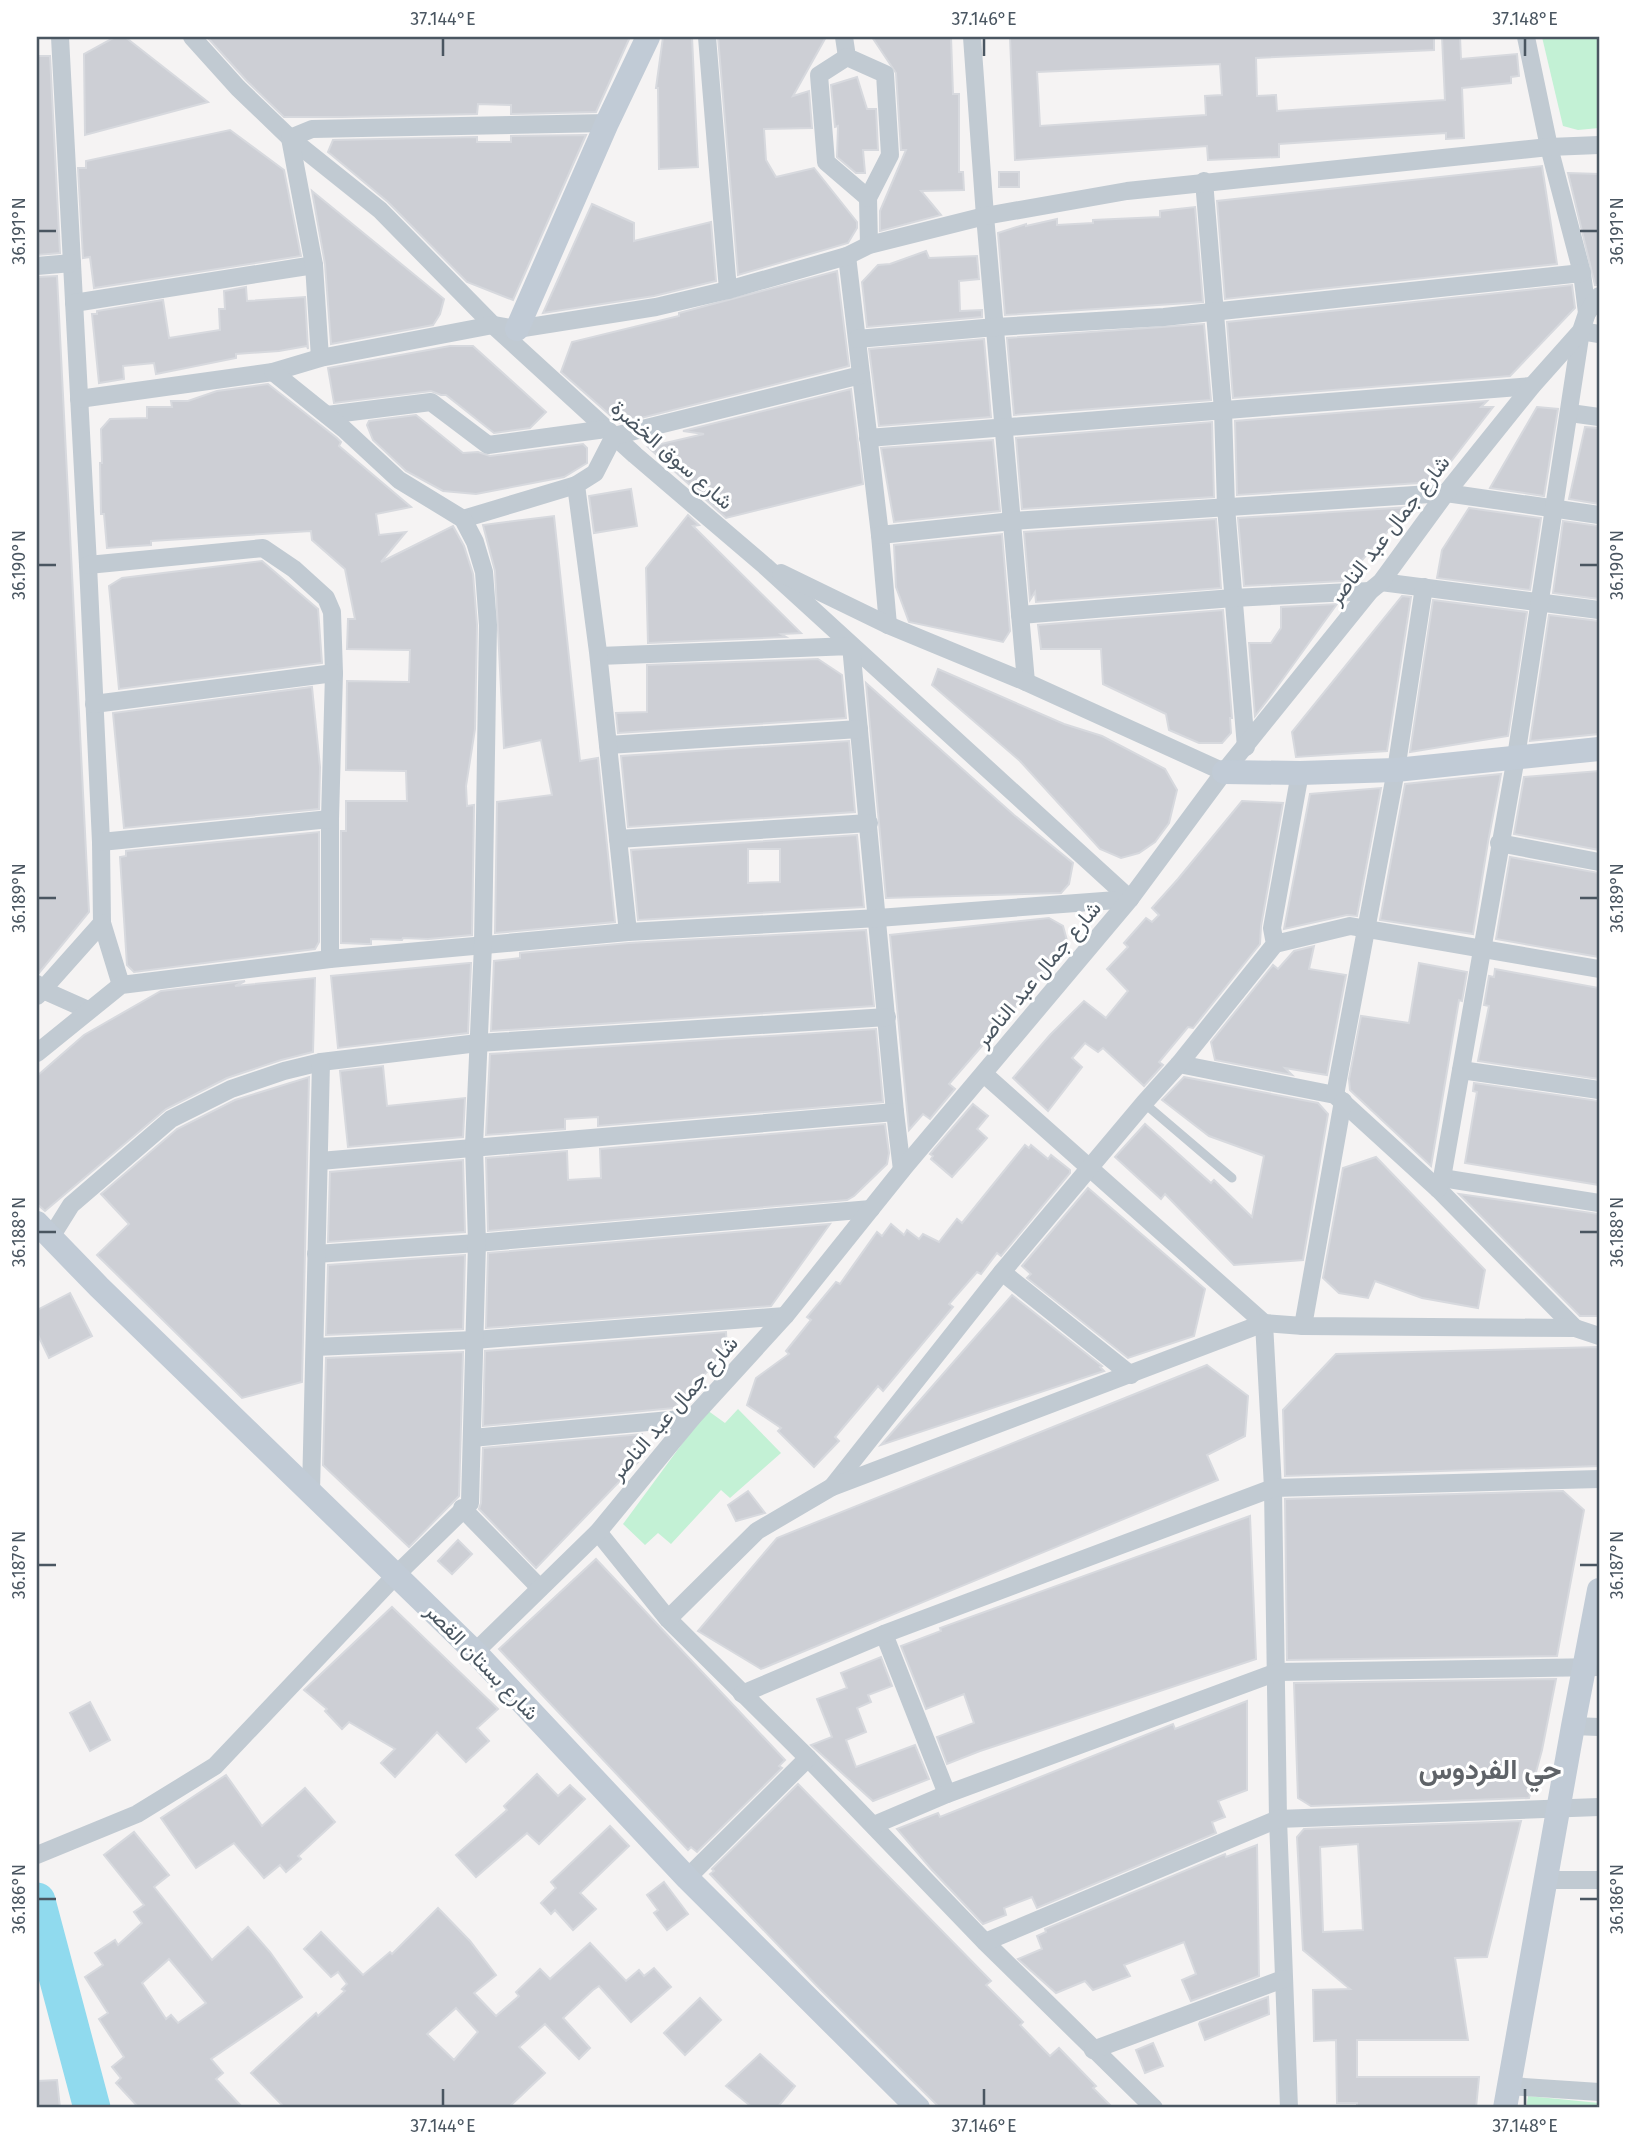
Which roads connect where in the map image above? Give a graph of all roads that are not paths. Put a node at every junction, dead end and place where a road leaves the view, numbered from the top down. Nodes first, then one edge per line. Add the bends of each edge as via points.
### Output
1 (60, 37) edge
2 (192, 37) edge
3 (648, 37) edge
4 (706, 37) edge
5 (844, 37) edge
6 (972, 37) edge
7 (1526, 37) edge
8 (847, 57) junction
9 (607, 123) junction
10 (290, 138) junction
11 (1599, 145) edge
12 (1549, 146) junction
13 (1205, 181) junction
14 (868, 198) junction
15 (985, 216) junction
16 (869, 245) junction
17 (847, 256) junction
18 (72, 263) junction
19 (314, 265) junction
20 (37, 266) edge
21 (1582, 273) junction
22 (728, 290) junction
23 (1599, 296) edge
24 (74, 303) junction
25 (1214, 311) junction
26 (1587, 313) junction
27 (505, 327) junction
28 (996, 327) junction
29 (1581, 331) junction
30 (1599, 334) edge
31 (856, 339) junction
32 (320, 358) junction
33 (273, 372) junction
34 (861, 375) junction
35 (1532, 386) junction
36 (79, 399) junction
37 (1223, 410) junction
38 (1570, 413) junction
39 (327, 415) junction
40 (1599, 417) edge
41 (1005, 427) junction
42 (610, 432) junction
43 (868, 438) junction
44 (576, 485) junction
45 (1446, 494) junction
46 (1226, 507) junction
47 (1555, 510) junction
48 (1599, 515) edge
49 (463, 519) junction
50 (1013, 521) junction
51 (880, 535) junction
52 (88, 565) junction
53 (765, 566) junction
54 (1375, 586) junction
55 (1423, 587) junction
56 (1233, 598) junction
57 (1539, 602) junction
58 (1599, 610) edge
59 (1020, 615) junction
60 (888, 625) junction
61 (850, 646) junction
62 (598, 656) junction
63 (334, 673) junction
64 (1026, 682) junction
65 (94, 704) junction
66 (859, 729) junction
67 (608, 745) junction
68 (1246, 747) junction
69 (1599, 749) edge
70 (1516, 757) junction
71 (1396, 770) junction
72 (1224, 772) junction
73 (1300, 773) junction
74 (330, 819) junction
75 (869, 823) junction
76 (618, 839) junction
77 (101, 842) junction
78 (1499, 843) junction
79 (1599, 862) edge
80 (1130, 899) junction
81 (878, 918) junction
82 (102, 923) junction
83 (1366, 927) junction
84 (628, 932) junction
85 (1275, 944) junction
86 (482, 945) junction
87 (1482, 949) junction
88 (330, 959) junction
89 (1599, 969) edge
90 (121, 985) junction
91 (39, 990) edge
92 (88, 1010) junction
93 (887, 1017) junction
94 (478, 1043) junction
95 (37, 1053) edge
96 (321, 1062) junction
97 (1179, 1064) junction
98 (1461, 1070) junction
99 (984, 1073) junction
100 (1599, 1090) edge
101 (1339, 1098) junction
102 (1144, 1102) junction
103 (895, 1112) junction
104 (474, 1146) junction
105 (320, 1161) junction
106 (1090, 1169) junction
107 (902, 1170) junction
108 (1231, 1178) dead end
109 (1440, 1183) junction
110 (1599, 1203) edge
111 (871, 1209) junction
112 (44, 1230) edge
113 (477, 1243) junction
114 (316, 1254) junction
115 (1002, 1272) junction
116 (785, 1316) junction
117 (1264, 1323) junction
118 (1303, 1326) junction
119 (1575, 1328) junction
120 (1599, 1336) edge
121 (474, 1340) junction
122 (315, 1347) junction
123 (1131, 1375) junction
124 (692, 1418) junction
125 (472, 1438) junction
126 (1599, 1479) edge
127 (832, 1487) junction
128 (1273, 1489) junction
129 (311, 1492) junction
130 (462, 1508) junction
131 (598, 1531) junction
132 (396, 1575) junction
133 (540, 1588) junction
134 (1599, 1596) edge
135 (668, 1619) junction
136 (884, 1634) junction
137 (475, 1652) junction
138 (1593, 1666) edge
139 (1277, 1672) junction
140 (742, 1694) junction
141 (1573, 1726) junction
142 (1599, 1727) edge
143 (808, 1758) junction
144 (947, 1794) junction
145 (1599, 1807) edge
146 (1558, 1808) junction
147 (1278, 1819) junction
148 (874, 1825) junction
149 (37, 1855) edge
150 (687, 1878) junction
151 (1545, 1880) junction
152 (1599, 1880) edge
153 (985, 1942) junction
154 (1283, 1979) junction
155 (1093, 2050) junction
156 (1599, 2092) edge
157 (1507, 2097) edge
158 (918, 2108) edge
159 (1154, 2108) edge
160 (1289, 2108) edge

1 - 18 street
2 - 10 street, شارع سوق الخضرة
3 - 9 main road
4 - 22 street
5 - 8 street
6 - 15 street
7 - 12 street
8 - 14 street via 885,74 890,155
8 - 14 street via 819,75 827,162
9 - 10 street via 313,129
9 - 27 main road
10 - 19 street
10 - 27 street, شارع سوق الخضرة via 380,210
11 - 12 street
12 - 13 street
12 - 21 street
13 - 15 street
13 - 25 street
14 - 16 street
15 - 16 street
15 - 28 street
16 - 17 street
17 - 22 street
17 - 31 street
18 - 20 street
18 - 24 street
19 - 24 street
19 - 32 street
21 - 25 street
21 - 26 street
22 - 27 street via 656,307
23 - 26 street, شارع جمال عبد الناصر
24 - 36 street
25 - 28 street
25 - 37 street
26 - 29 street, شارع جمال عبد الناصر
27 - 32 street
27 - 42 street, شارع سوق الخضرة
28 - 31 street
28 - 41 street
29 - 30 street
29 - 35 street, شارع جمال عبد الناصر
29 - 38 street
31 - 34 street
32 - 33 street
33 - 36 street
33 - 39 street
34 - 42 street
34 - 43 street
35 - 37 street
35 - 45 street, شارع جمال عبد الناصر
36 - 52 street
37 - 41 street
37 - 46 street
38 - 40 street
38 - 47 street
39 - 42 street via 431,402 488,445
39 - 49 street via 399,480
41 - 43 street
41 - 50 street
42 - 44 street via 595,473
42 - 53 street, شارع سوق الخضرة
43 - 51 street
44 - 49 street
44 - 62 street
45 - 46 street
45 - 47 street
45 - 54 street, شارع جمال عبد الناصر
46 - 50 street
46 - 56 street
47 - 48 street
47 - 57 street
49 - 86 street via 484,572 488,625
50 - 51 street
50 - 59 street
51 - 60 street
52 - 63 street via 263,548 326,598 332,612
52 - 65 street
53 - 60 street
53 - 61 street, شارع سوق الخضرة
54 - 55 street
54 - 56 street
54 - 68 street, شارع جمال عبد الناصر
55 - 57 street
55 - 71 street
56 - 59 street
56 - 68 street
57 - 58 street
57 - 70 street
59 - 64 street
60 - 64 street
61 - 62 street
61 - 66 street
61 - 80 street, شارع سوق الخضرة
62 - 67 street
63 - 65 street
63 - 74 street
64 - 72 street
65 - 77 street
66 - 67 street
66 - 75 street
67 - 76 street
68 - 72 street, شارع جمال عبد الناصر
69 - 70 main road
70 - 71 main road
70 - 78 street
71 - 73 main road
71 - 83 street
72 - 73 main road
72 - 80 street, شارع جمال عبد الناصر
73 - 85 street via 1272,928
74 - 77 street
74 - 88 street
75 - 76 street
75 - 81 street
76 - 84 street
77 - 82 street
78 - 79 street
78 - 87 street
80 - 81 street
80 - 99 street, شارع جمال عبد الناصر
81 - 84 street
81 - 93 street
82 - 90 street
82 - 91 street
83 - 85 street via 1350,926
83 - 87 street
83 - 101 street
84 - 86 street
85 - 97 street
86 - 88 street
86 - 94 street
87 - 89 street
87 - 98 street
88 - 90 street
90 - 92 street
91 - 92 street
92 - 95 street
93 - 94 street
93 - 103 street
94 - 96 street
94 - 104 street
96 - 105 street
96 - 112 street via 231,1089 170,1119
97 - 101 street
97 - 102 street
98 - 100 street
98 - 109 street
99 - 106 street
99 - 107 street, شارع جمال عبد الناصر
101 - 109 street
101 - 118 street
102 - 106 street
102 - 108 lane
103 - 104 street
103 - 107 street
104 - 105 street
104 - 113 street
105 - 114 street
106 - 115 street
106 - 117 street
107 - 111 street, شارع جمال عبد الناصر
109 - 110 street
109 - 119 street
111 - 113 street
111 - 116 street, شارع جمال عبد الناصر
112 - 129 main road, شارع بستان القصر
113 - 114 street
113 - 121 street
114 - 122 street
115 - 123 street
115 - 127 street
116 - 121 street
116 - 124 street, شارع جمال عبد الناصر
117 - 118 street
117 - 123 street
117 - 128 street
118 - 119 street
119 - 120 street
121 - 122 street
121 - 125 street
122 - 129 street
123 - 127 street
124 - 125 street
124 - 131 street, شارع جمال عبد الناصر
125 - 130 street via 470,1503
126 - 128 street
127 - 135 street via 757,1531
128 - 136 street
128 - 139 street
129 - 132 main road, شارع بستان القصر
130 - 132 street
130 - 133 street
131 - 133 street, شارع جمال عبد الناصر
131 - 135 street
132 - 137 main road, شارع بستان القصر
132 - 149 street via 215,1766 137,1814
133 - 137 street, شارع جمال عبد الناصر
134 - 138 main road
135 - 140 street
136 - 140 street
136 - 144 street
137 - 150 main road, شارع بستان القصر
138 - 139 street
138 - 141 main road
139 - 144 street
139 - 147 street
140 - 143 street
141 - 142 street
141 - 146 main road
143 - 148 street
143 - 150 street
144 - 148 street
145 - 146 street
146 - 147 street
146 - 151 main road
147 - 153 street
147 - 154 street
148 - 153 street
150 - 158 main road, شارع بستان القصر
151 - 152 street
151 - 157 main road
153 - 155 street
154 - 155 street
154 - 160 street
155 - 159 street
156 - 157 street

